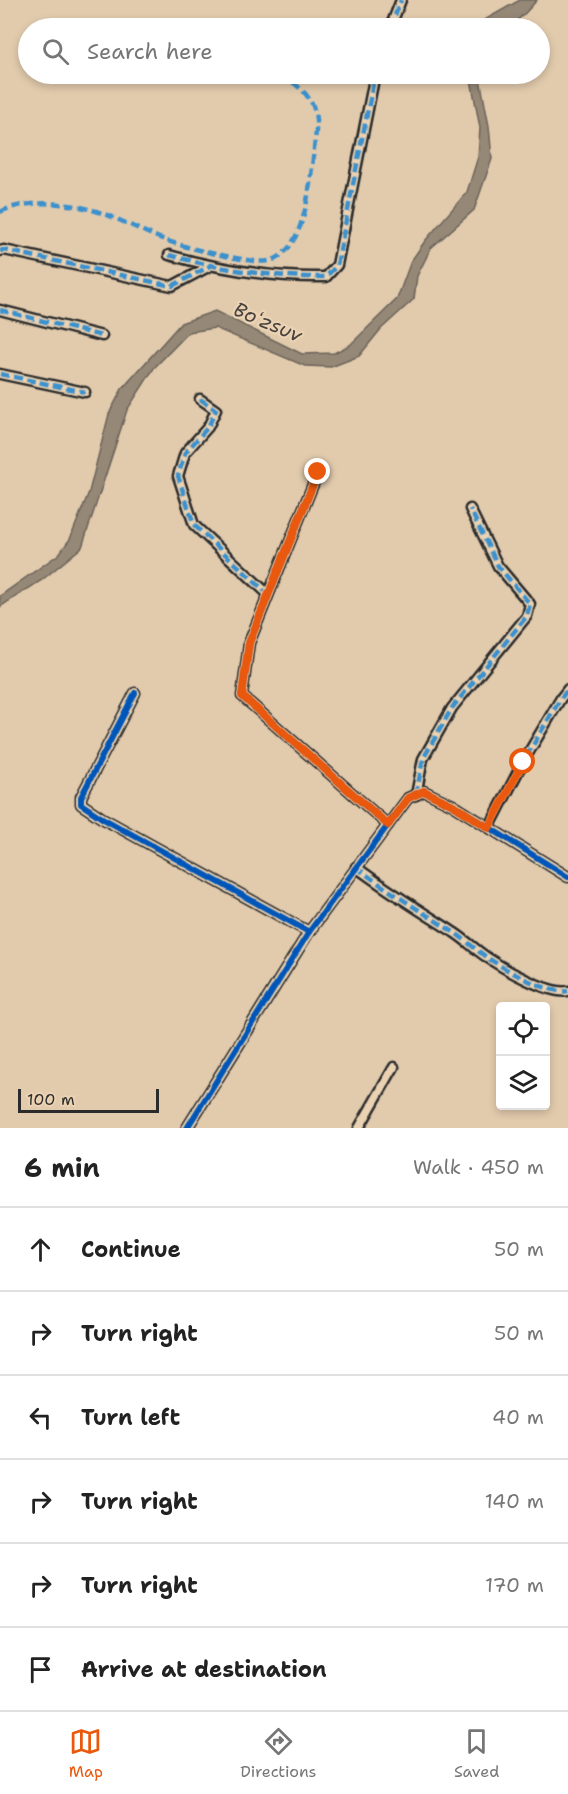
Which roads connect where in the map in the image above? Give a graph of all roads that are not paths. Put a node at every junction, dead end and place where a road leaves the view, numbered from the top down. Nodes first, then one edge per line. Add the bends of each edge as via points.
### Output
1 (401, 0) edge
2 (394, 18) edge
3 (373, 84) edge
4 (0, 251) edge
5 (169, 255) dead end
6 (210, 266) junction
7 (0, 310) edge
8 (102, 336) dead end
9 (0, 374) edge
10 (85, 392) dead end
11 (200, 399) dead end
12 (318, 472) dead end
13 (470, 509) dead end
14 (268, 594) junction
15 (568, 689) edge
16 (135, 693) dead end
17 (416, 795) junction
18 (388, 825) junction
19 (489, 828) junction
20 (356, 867) junction
21 (568, 877) edge
22 (309, 932) junction
23 (568, 991) edge
24 (394, 1066) dead end
25 (187, 1128) edge
26 (359, 1128) edge

1 - 2 street
3 - 6 street via 337,265 326,278
4 - 6 street via 172,286
5 - 6 street
7 - 8 street
9 - 10 street
11 - 14 street via 216,410 208,427 185,453 178,476 194,525
12 - 14 street
13 - 17 street via 498,566 530,604 527,616 452,708 423,759
14 - 18 street via 249,643 242,696
15 - 19 street via 523,762
16 - 22 street via 81,797 81,804
17 - 18 street via 408,798
17 - 19 street via 424,791
18 - 20 street
19 - 21 street
20 - 22 street
20 - 23 street via 489,959 534,982
22 - 25 street
24 - 26 street

